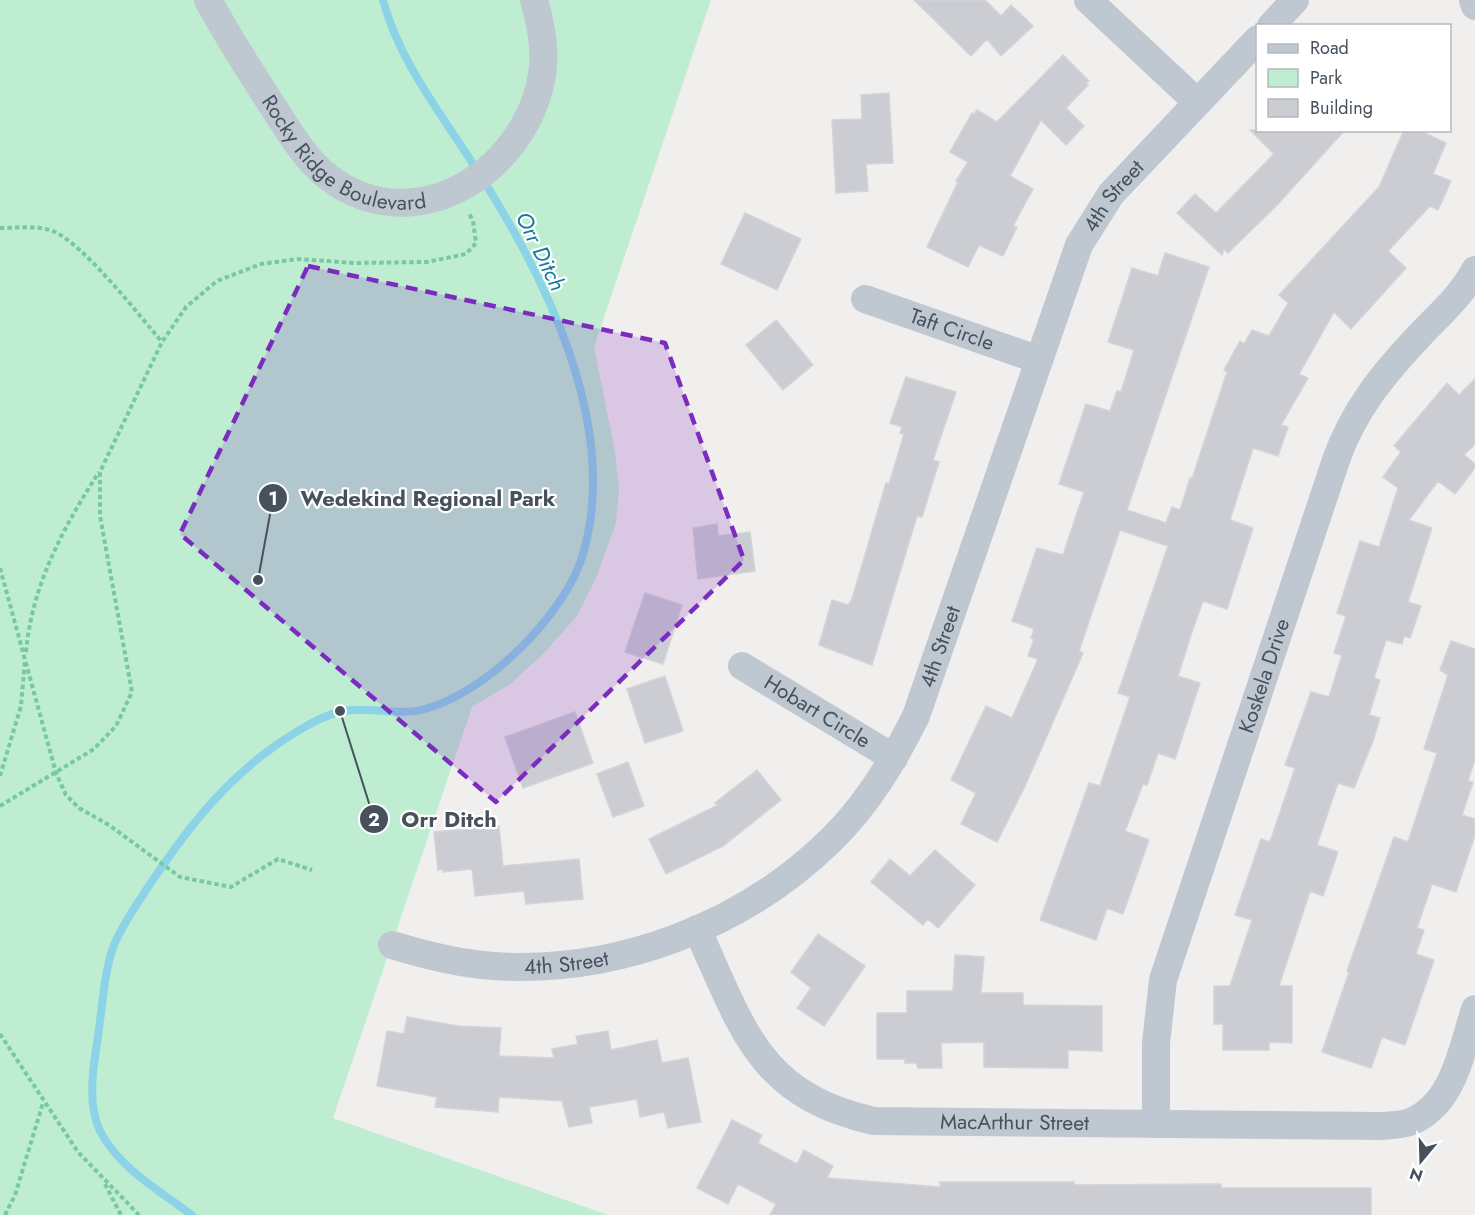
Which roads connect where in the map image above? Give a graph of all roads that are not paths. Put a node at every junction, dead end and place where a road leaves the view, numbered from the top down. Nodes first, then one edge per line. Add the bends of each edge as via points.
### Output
1 (208, 0) edge
2 (534, 0) edge
3 (1088, 0) edge
4 (1295, 0) edge
5 (1473, 0) edge
6 (1475, 6) edge
7 (1273, 24) edge
8 (1256, 40) edge
9 (1197, 102) junction
10 (1475, 270) edge
11 (865, 299) dead end
12 (1039, 360) junction
13 (742, 666) dead end
14 (894, 758) junction
15 (697, 929) junction
16 (392, 945) dead end
17 (1475, 1009) edge
18 (1156, 1124) junction

1 - 2 street, Rocky Ridge Boulevard via 300,148 329,177 360,194 394,201 432,201 469,185 497,163 516,138 535,101 543,67 543,33
3 - 9 street
4 - 7 street
5 - 6 street
8 - 9 street, 4th Street
9 - 12 street, 4th Street via 1111,194 1093,220 1079,245
10 - 18 street, Koskela Drive via 1457,296 1370,392 1355,414 1335,460 1166,969 1157,1023
11 - 12 street, Taft Circle
12 - 14 street, 4th Street via 920,707
13 - 14 street, Hobart Circle
14 - 15 street, 4th Street via 858,810 805,864 749,903
15 - 16 street, 4th Street via 622,956 534,968 455,961
15 - 18 street, MacArthur Street via 749,1040 767,1066 818,1104 844,1114 885,1121
17 - 18 street, MacArthur Street via 1449,1085 1429,1112 1409,1122 1382,1126

